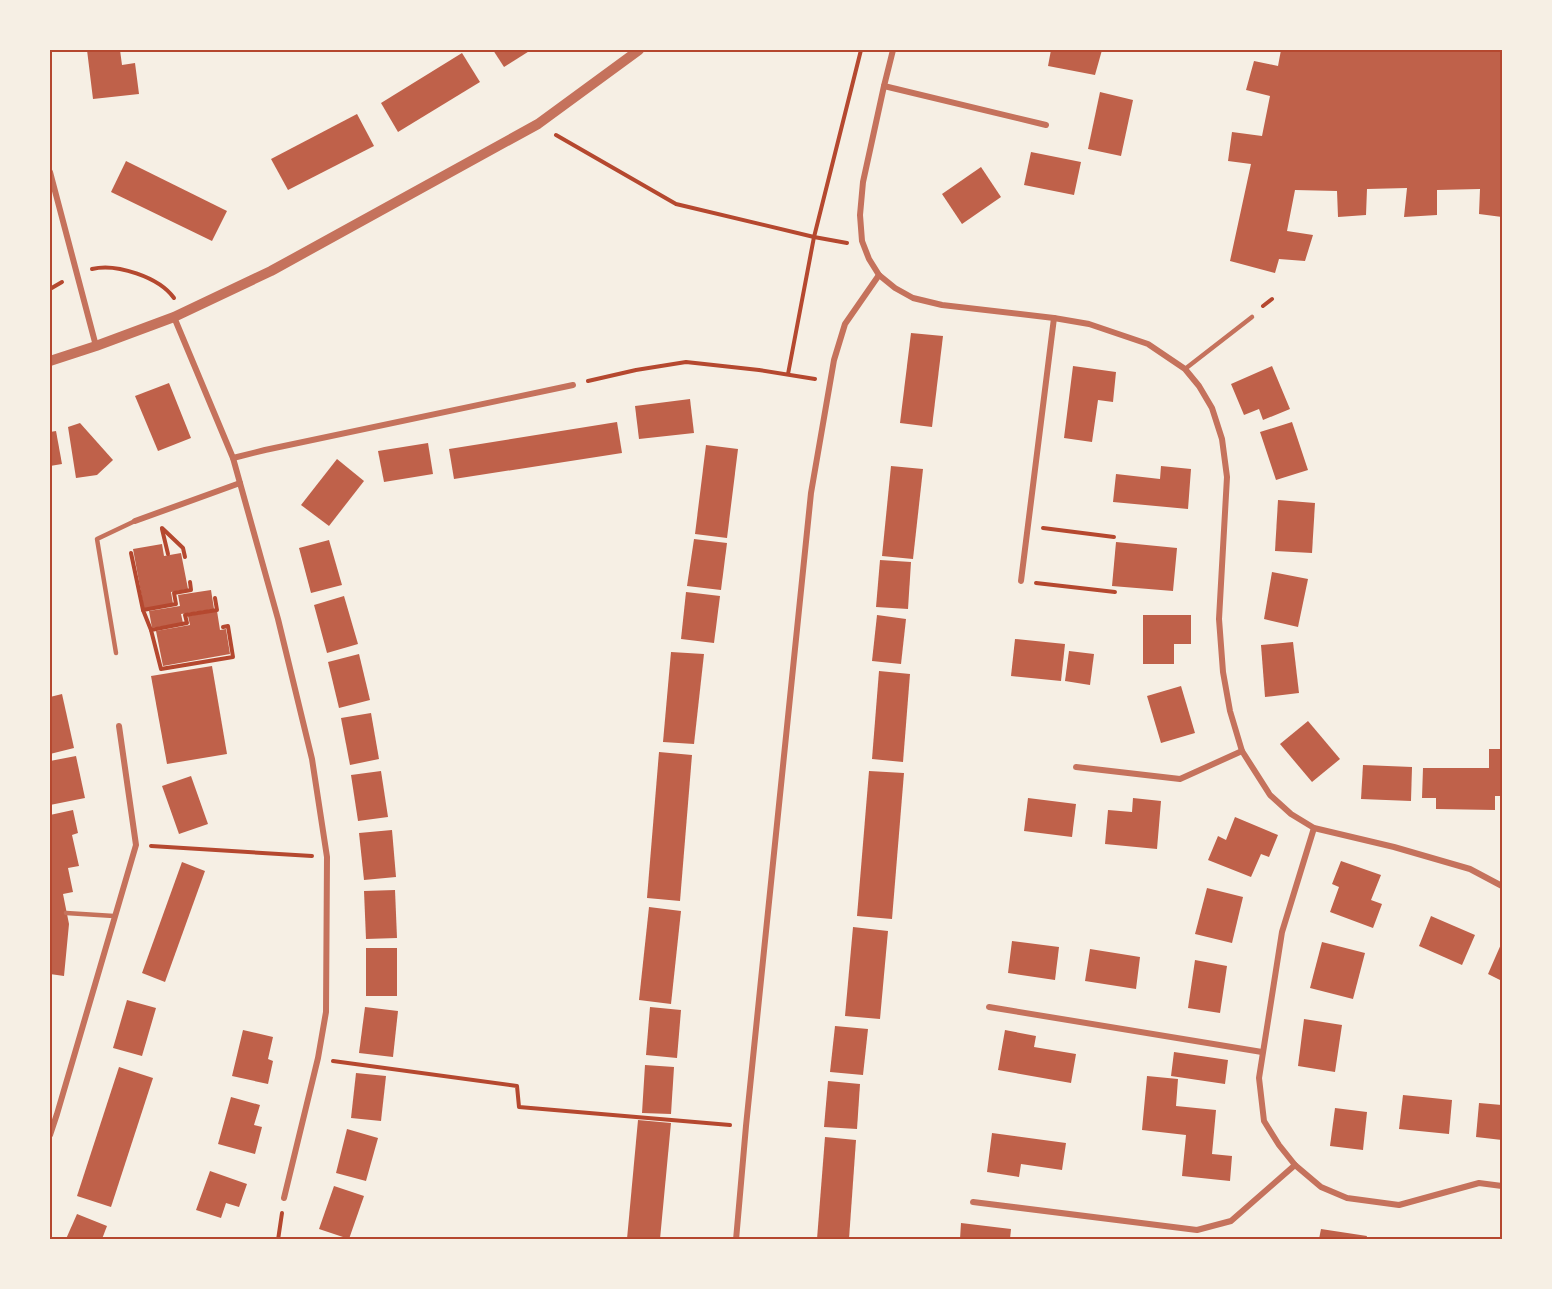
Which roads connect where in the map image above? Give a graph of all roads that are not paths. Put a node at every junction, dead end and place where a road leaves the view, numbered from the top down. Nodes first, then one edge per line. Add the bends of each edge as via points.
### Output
1 (639, 50) edge
2 (893, 50) edge
3 (884, 86) junction
4 (1046, 125) dead end
5 (50, 172) edge
6 (879, 275) junction
7 (178, 316) junction
8 (1251, 317) dead end
9 (1054, 318) junction
10 (96, 346) junction
11 (50, 361) edge
12 (1185, 369) junction
13 (573, 385) road end
14 (233, 458) junction
15 (240, 483) junction
16 (135, 521) joint
17 (1021, 581) road end
18 (116, 653) dead end
19 (119, 726) dead end
20 (1242, 752) junction
21 (1076, 767) dead end
22 (1314, 828) junction
23 (1503, 886) edge
24 (66, 913) dead end
25 (114, 916) junction
26 (989, 1007) dead end
27 (1262, 1052) junction
28 (53, 1114) edge
29 (50, 1135) edge
30 (1294, 1165) junction
31 (1503, 1186) edge
32 (284, 1198) road end
33 (973, 1202) dead end
34 (736, 1239) edge

1 - 7 street via 538,124 271,271
2 - 3 street
3 - 4 street
3 - 6 street via 863,182 860,215 862,242
5 - 10 street
6 - 9 street via 913,298
6 - 34 street via 845,324 834,360 811,493
7 - 10 street
7 - 14 street
8 - 12 lane
9 - 12 street via 1127,336
9 - 17 street
10 - 11 street
12 - 20 street via 1212,408 1222,439 1227,477 1219,619 1223,672
13 - 14 street
14 - 15 street
15 - 16 street
15 - 32 street via 312,759 327,857 326,1012
16 - 18 lane via 97,539
19 - 25 street via 136,845
20 - 21 street via 1180,780
20 - 22 street via 1269,795
22 - 23 street via 1470,869
22 - 27 street via 1282,932
24 - 25 lane
25 - 28 street
26 - 27 street
27 - 30 street via 1258,1078 1264,1121
28 - 29 street
30 - 31 street via 1321,1187 1347,1198 1399,1205 1479,1183
30 - 33 street via 1231,1221 1197,1230

